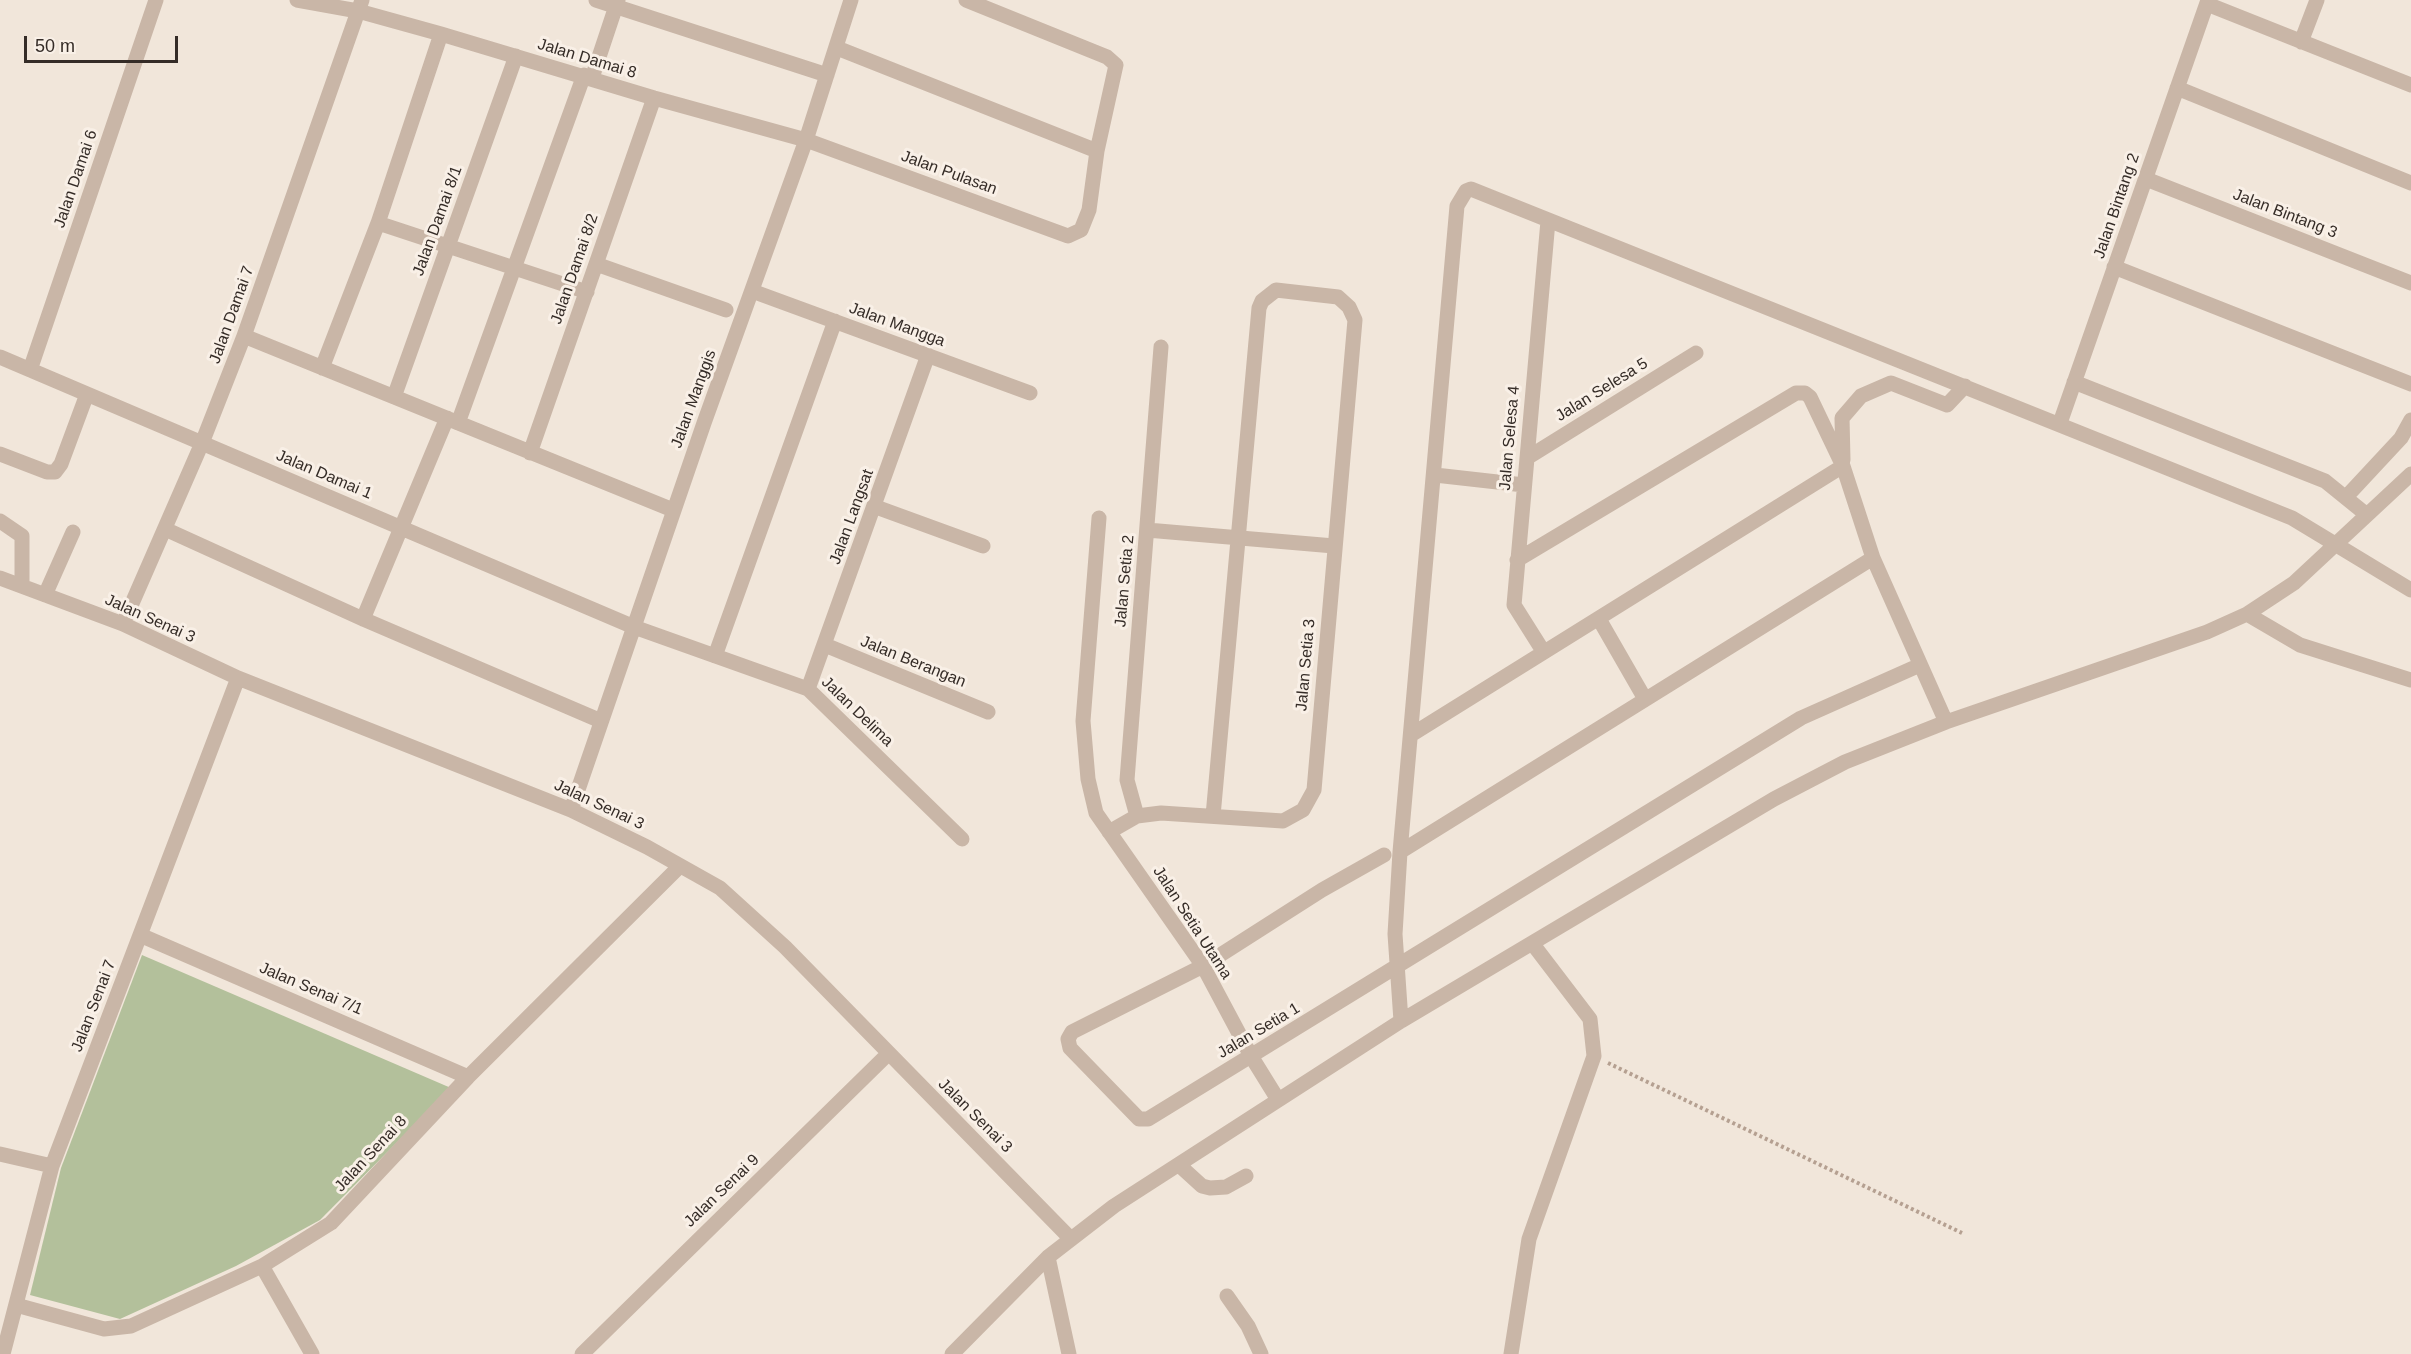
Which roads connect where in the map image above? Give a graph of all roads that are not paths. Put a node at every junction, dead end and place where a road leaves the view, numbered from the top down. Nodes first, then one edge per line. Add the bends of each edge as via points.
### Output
1 (156, 0) edge
2 (297, 0) edge
3 (596, 0) edge
4 (851, 0) edge
5 (966, 0) edge
6 (2317, 0) edge
7 (2207, 2) edge
8 (617, 3) edge
9 (360, 6) edge
10 (441, 34) junction
11 (2301, 42) junction
12 (837, 48) junction
13 (516, 56) junction
14 (827, 75) junction
15 (588, 76) junction
16 (2411, 85) edge
17 (2177, 88) junction
18 (654, 98) junction
19 (806, 140) junction
20 (1097, 151) junction
21 (2146, 179) junction
22 (2411, 183) edge
23 (1548, 221) junction
24 (378, 223) junction
25 (448, 246) junction
26 (596, 264) junction
27 (2114, 267) junction
28 (514, 268) junction
29 (2411, 283) edge
30 (752, 291) junction
31 (587, 292) junction
32 (726, 310) dead end
33 (835, 321) junction
34 (244, 336) junction
35 (1161, 347) dead end
36 (1696, 352) dead end
37 (928, 355) junction
38 (0, 357) edge
39 (322, 368) junction
40 (30, 370) junction
41 (2074, 382) junction
42 (2411, 384) edge
43 (1965, 386) junction
44 (1030, 393) dead end
45 (87, 394) junction
46 (394, 397) junction
47 (2411, 420) edge
48 (452, 421) junction
49 (2060, 423) junction
50 (202, 443) junction
51 (530, 453) junction
52 (0, 454) edge
53 (1527, 458) junction
54 (1843, 466) junction
55 (2411, 474) edge
56 (1435, 475) junction
57 (1524, 485) junction
58 (2347, 496) junction
59 (876, 507) junction
60 (674, 510) junction
61 (2367, 515) junction
62 (1099, 519) dead end
63 (0, 521) edge
64 (402, 528) junction
65 (165, 529) junction
66 (1147, 530) junction
67 (73, 532) dead end
68 (1238, 537) junction
69 (2337, 543) junction
70 (983, 546) dead end
71 (1334, 546) junction
72 (1873, 558) junction
73 (1517, 560) junction
74 (0, 578) edge
75 (22, 586) junction
76 (2411, 590) edge
77 (45, 595) junction
78 (2247, 614) junction
79 (363, 619) junction
80 (1599, 619) junction
81 (123, 624) junction
82 (634, 627) junction
83 (825, 645) junction
84 (1543, 651) junction
85 (715, 656) junction
86 (1920, 665) junction
87 (238, 678) junction
88 (2411, 680) edge
89 (808, 689) junction
90 (1645, 699) junction
91 (988, 712) dead end
92 (601, 721) junction
93 (1946, 722) junction
94 (1411, 735) junction
95 (571, 810) junction
96 (1137, 816) junction
97 (1213, 816) junction
98 (1109, 832) junction
99 (962, 839) dead end
100 (1400, 852) junction
101 (1384, 855) dead end
102 (680, 866) junction
103 (140, 935) junction
104 (1532, 943) junction
105 (1203, 966) junction
106 (1396, 969) junction
107 (1401, 1021) junction
108 (888, 1054) junction
109 (1251, 1056) junction
110 (468, 1077) junction
111 (1277, 1098) junction
112 (0, 1154) edge
113 (1179, 1165) junction
114 (52, 1166) junction
115 (1246, 1176) dead end
116 (1070, 1238) junction
117 (1048, 1257) junction
118 (262, 1266) junction
119 (1227, 1296) dead end
120 (16, 1305) junction
121 (3, 1354) edge
122 (312, 1354) edge
123 (582, 1354) edge
124 (952, 1354) edge
125 (1069, 1354) edge
126 (1261, 1354) edge
127 (1511, 1354) edge

1 - 40 street, Jalan Damai 6
2 - 9 street, Jalan Damai 8
3 - 8 street
4 - 12 street, Jalan Manggis
5 - 20 street via 1107,57 1116,65
6 - 11 street
7 - 11 street
7 - 17 street, Jalan Bintang 2
8 - 14 street
8 - 15 street
9 - 10 street, Jalan Damai 8
9 - 34 street, Jalan Damai 7
10 - 13 street, Jalan Damai 8
10 - 24 street
11 - 16 street
12 - 14 street, Jalan Manggis
12 - 20 street
13 - 15 street, Jalan Damai 8
13 - 25 street, Jalan Damai 8/1
14 - 19 street, Jalan Manggis
15 - 18 street, Jalan Damai 8
15 - 28 street
17 - 21 street, Jalan Bintang 2
17 - 22 street
18 - 19 street, Jalan Damai 8
18 - 26 street, Jalan Damai 8/2
19 - 20 street, Jalan Pulasan via 1068,236 1081,230 1089,210
19 - 30 street, Jalan Manggis
21 - 27 street, Jalan Bintang 2
21 - 29 street, Jalan Bintang 3
23 - 43 street
23 - 53 street, Jalan Selesa 4
23 - 56 street via 1471,189 1461,196 1457,206
24 - 25 street
24 - 39 street
25 - 28 street
25 - 46 street, Jalan Damai 8/1
26 - 31 street, Jalan Damai 8/2
26 - 32 street
27 - 41 street, Jalan Bintang 2
27 - 42 street
28 - 31 street
28 - 48 street
30 - 33 street, Jalan Mangga
30 - 60 street, Jalan Manggis
31 - 51 street, Jalan Damai 8/2
33 - 37 street, Jalan Mangga
33 - 85 street
34 - 39 street
34 - 50 street, Jalan Damai 7
35 - 66 street, Jalan Setia 2
36 - 53 street, Jalan Selesa 5
37 - 44 street, Jalan Mangga
37 - 59 street, Jalan Langsat
38 - 40 street, Jalan Damai 1
39 - 46 street
40 - 45 street, Jalan Damai 1
41 - 49 street, Jalan Bintang 2
41 - 58 street via 2325,481
43 - 49 street
43 - 54 street via 1947,405 1891,383 1861,396 1842,418
45 - 50 street, Jalan Damai 1
45 - 52 street via 55,472
46 - 48 street
47 - 58 street via 2401,438
48 - 51 street
48 - 64 street
49 - 69 street via 2292,518
50 - 64 street, Jalan Damai 1
50 - 65 street, Jalan Damai 7
51 - 60 street
53 - 57 street, Jalan Selesa 4
54 - 72 street
54 - 73 street via 1810,397 1796,393
54 - 80 street
55 - 61 street
56 - 57 street
56 - 94 street
57 - 73 street, Jalan Selesa 4
58 - 61 street
59 - 70 street
59 - 83 street, Jalan Langsat
60 - 82 street, Jalan Manggis
61 - 69 street
62 - 98 street, Jalan Setia Utama via 1083,721 1088,779 1096,813
63 - 75 street via 22,536
64 - 79 street
64 - 82 street, Jalan Damai 1
65 - 79 street
65 - 81 street, Jalan Damai 7
66 - 68 street
66 - 96 street, Jalan Setia 2 via 1127,780
67 - 77 street
68 - 71 street
68 - 71 street, Jalan Setia 3 via 1258,316 1262,301 1276,290 1338,297 1355,320
68 - 97 street
69 - 76 street
69 - 78 street via 2294,583
71 - 97 street, Jalan Setia 3 via 1314,790 1303,810 1283,821
72 - 86 street
72 - 90 street
73 - 84 street, Jalan Selesa 4 via 1514,605
74 - 75 street, Jalan Senai 3
75 - 77 street, Jalan Senai 3
77 - 81 street, Jalan Senai 3
78 - 88 street via 2300,645
78 - 93 street via 2206,632
79 - 92 street
80 - 84 street
80 - 90 street
81 - 87 street, Jalan Senai 3
82 - 85 street, Jalan Delima
82 - 92 street, Jalan Manggis
83 - 89 street, Jalan Langsat
83 - 91 street, Jalan Berangan
84 - 94 street
85 - 89 street, Jalan Delima
86 - 93 street
86 - 106 street, Jalan Setia 1 via 1801,718
87 - 95 street, Jalan Senai 3
87 - 103 street, Jalan Senai 7
89 - 99 street, Jalan Delima
90 - 100 street
92 - 95 street, Jalan Manggis
93 - 104 street via 1845,762 1774,799
94 - 100 street
95 - 102 street, Jalan Senai 3
96 - 97 street, Jalan Setia 3
96 - 98 street, Jalan Setia 3
98 - 105 street, Jalan Setia Utama
100 - 106 street
101 - 105 street
102 - 108 street, Jalan Senai 3 via 720,888 785,947
102 - 110 street, Jalan Senai 8
103 - 110 street, Jalan Senai 7/1
103 - 114 street, Jalan Senai 7
104 - 107 street
104 - 127 street via 1590,1019 1594,1056 1529,1239
105 - 109 street, Jalan Setia Utama
105 - 109 street, Jalan Setia 1 via 1072,1032 1068,1039 1070,1048 1139,1119 1148,1119
106 - 107 street
106 - 109 street, Jalan Setia 1
107 - 111 street
108 - 116 street, Jalan Senai 3
108 - 123 street, Jalan Senai 9
109 - 111 street, Jalan Setia Utama
110 - 118 street, Jalan Senai 8 via 331,1223
111 - 113 street
112 - 114 street
113 - 115 street via 1202,1186 1210,1188 1226,1187
113 - 116 street
114 - 120 street, Jalan Senai 7
116 - 117 street
117 - 124 street
117 - 125 street
118 - 120 street, Jalan Senai 8 via 131,1326 104,1329
118 - 122 street
119 - 126 street
120 - 121 street, Jalan Senai 7

